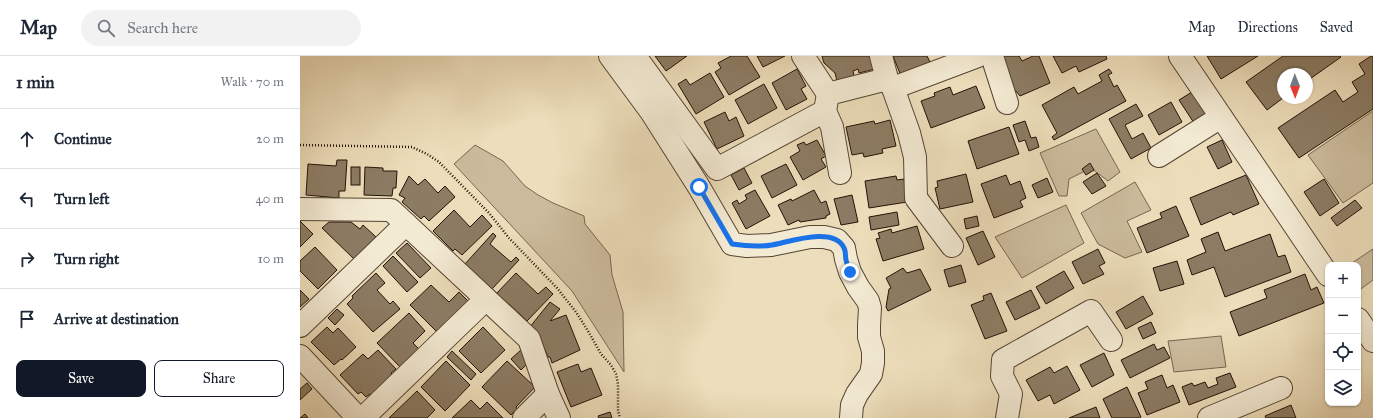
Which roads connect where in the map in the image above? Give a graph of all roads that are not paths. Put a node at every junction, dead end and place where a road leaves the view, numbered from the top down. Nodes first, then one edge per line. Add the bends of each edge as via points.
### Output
1 (610, 56) edge
2 (635, 56) edge
3 (803, 56) edge
4 (881, 56) edge
5 (978, 56) edge
6 (992, 56) edge
7 (1180, 56) edge
8 (890, 84) junction
9 (826, 103) junction
10 (1007, 103) dead end
11 (1221, 118) junction
12 (1159, 156) dead end
13 (840, 173) dead end
14 (300, 209) edge
15 (406, 224) junction
16 (952, 246) dead end
17 (1325, 270) edge
18 (486, 299) junction
19 (1361, 323) edge
20 (300, 326) edge
21 (1111, 340) dead end
22 (1373, 341) edge
23 (300, 356) edge
24 (1281, 388) dead end
25 (548, 394) junction
26 (358, 418) edge
27 (363, 418) edge
28 (524, 418) edge
29 (559, 418) edge
30 (851, 418) edge
31 (1007, 418) edge
32 (1210, 418) edge

1 - 30 street via 652,113 732,244 771,245 810,237 824,237 837,240 844,248 850,272 870,308 869,337 873,351 871,374 857,394 852,405
2 - 9 street via 717,169
3 - 9 street
4 - 8 street
5 - 8 street
6 - 10 street
7 - 11 street
8 - 9 street
8 - 16 street via 909,133 915,157 916,198
9 - 13 street
11 - 12 street
11 - 17 street
14 - 15 street via 391,210
15 - 18 street
15 - 20 street
18 - 25 street via 529,339
18 - 27 street
19 - 22 street
21 - 31 street via 1091,311 1003,360 1002,376 1011,394
23 - 26 street
24 - 32 street
25 - 28 street
25 - 29 street

